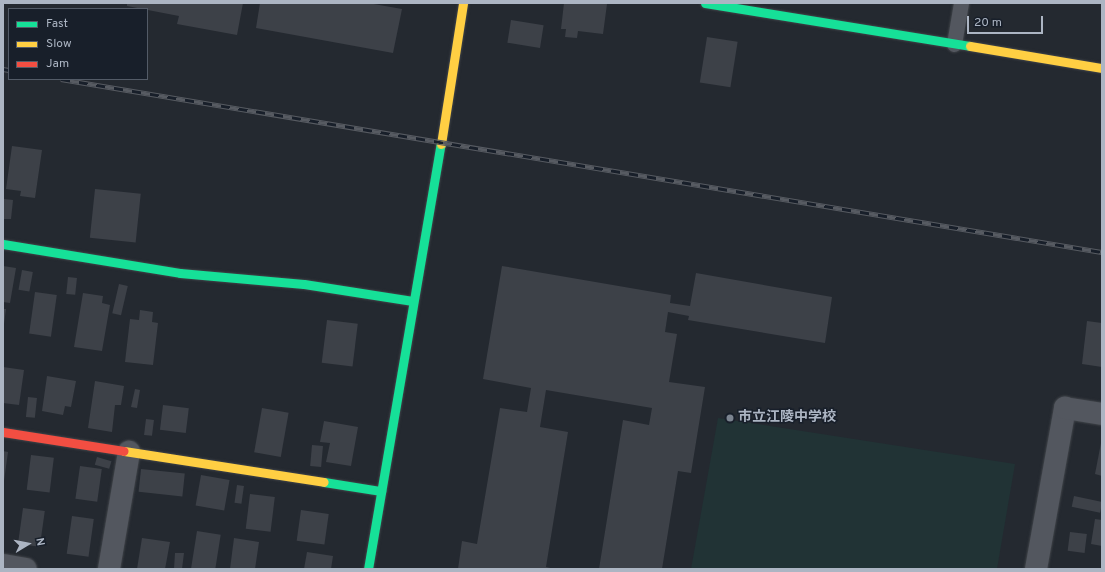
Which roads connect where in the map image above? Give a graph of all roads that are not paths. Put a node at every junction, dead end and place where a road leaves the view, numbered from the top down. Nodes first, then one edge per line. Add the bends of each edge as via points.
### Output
1 (463, 3) edge
2 (705, 3) edge
3 (961, 3) edge
4 (954, 44) junction
5 (1102, 68) edge
6 (3, 244) edge
7 (413, 301) junction
8 (1102, 414) edge
9 (3, 432) edge
10 (129, 452) junction
11 (381, 492) junction
12 (3, 565) edge
13 (26, 569) edge
14 (109, 569) edge
15 (368, 569) edge
16 (1036, 569) edge

1 - 7 street
2 - 4 street
3 - 4 lane
4 - 5 street
6 - 7 street via 180,273 304,284
7 - 11 street
8 - 16 street via 1065,408
9 - 10 street
10 - 11 street
10 - 14 street
11 - 15 street
12 - 13 street

